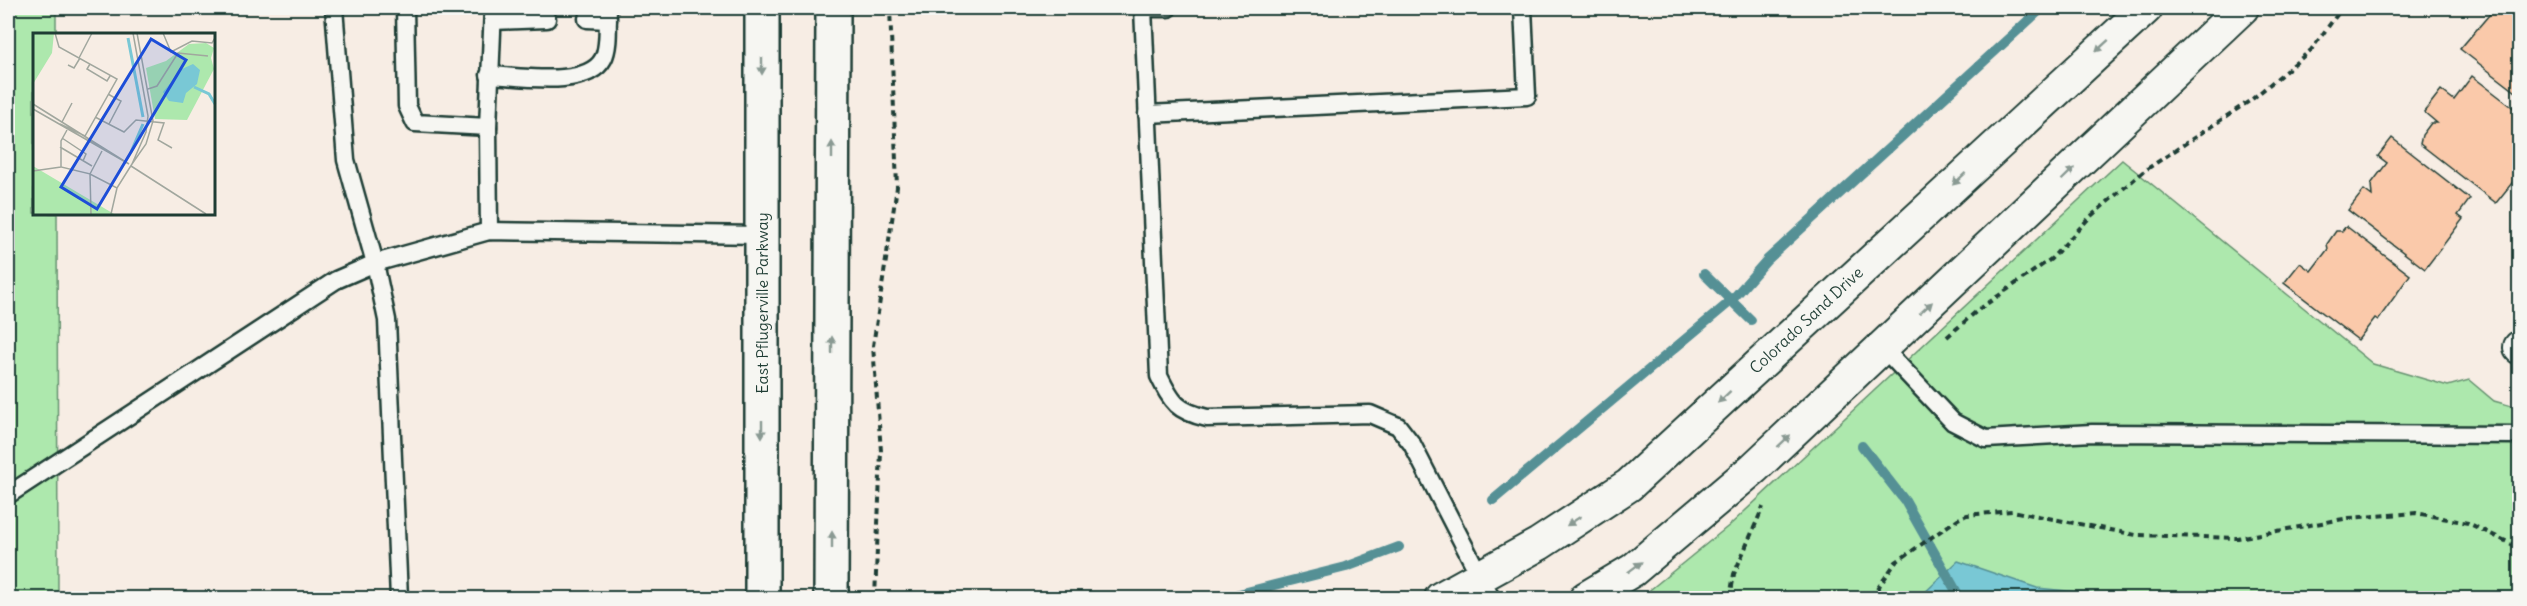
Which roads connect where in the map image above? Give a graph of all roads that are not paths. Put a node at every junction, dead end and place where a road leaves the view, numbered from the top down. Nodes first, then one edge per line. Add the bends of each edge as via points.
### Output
1 (334, 8) edge
2 (405, 8) edge
3 (762, 8) edge
4 (832, 8) edge
5 (1143, 8) edge
6 (1168, 8) edge
7 (1523, 8) edge
8 (2146, 8) edge
9 (2242, 8) edge
10 (493, 14) edge
11 (608, 14) edge
12 (547, 19) dead end
13 (587, 19) dead end
14 (489, 75) junction
15 (1147, 114) junction
16 (488, 127) junction
17 (489, 231) junction
18 (762, 234) junction
19 (375, 263) junction
20 (1883, 348) junction
21 (2520, 435) edge
22 (8, 495) edge
23 (1486, 588) edge
24 (399, 598) edge
25 (762, 598) edge
26 (831, 598) edge
27 (1441, 598) edge
28 (1586, 598) edge

1 - 19 lane via 346,160
2 - 16 lane via 407,106 415,123
3 -> 18 street, East Pflugerville Parkway
26 -> 4 street
5 - 6 lane
5 - 15 lane
7 - 15 lane via 1527,96
8 -> 23 street, Colorado Sand Drive via 1629,485 1539,544
20 -> 9 street
10 - 12 lane
10 - 14 lane
11 - 13 lane
11 - 14 lane via 604,58 592,71 574,78
14 - 16 lane
15 - 23 lane via 1159,376 1172,402 1188,414 1207,418 1370,414 1398,426 1412,444
16 - 17 lane
17 - 18 lane
17 - 19 lane
18 -> 25 street, East Pflugerville Parkway
19 - 22 lane via 336,280
19 - 24 lane via 387,320
20 - 21 lane via 1953,422 1986,439 2092,433
28 -> 20 street via 1632,570 1754,468
23 - 27 street, Colorado Sand Drive

